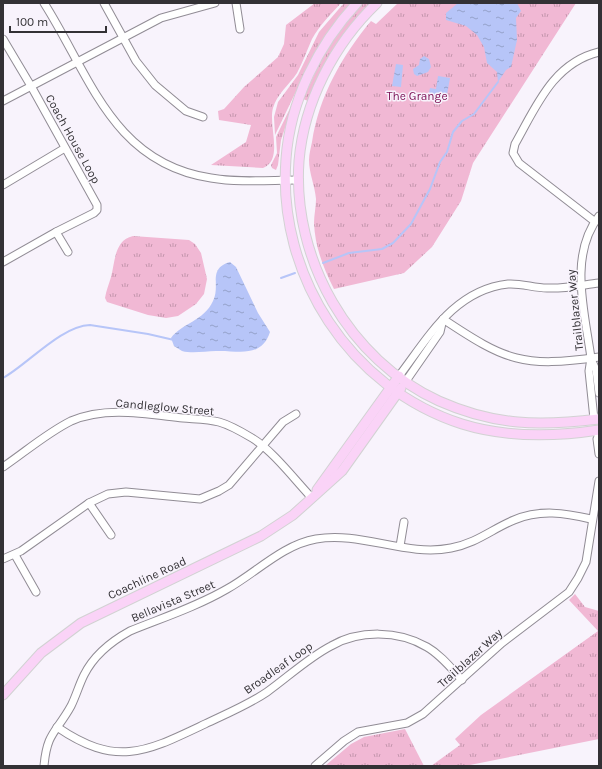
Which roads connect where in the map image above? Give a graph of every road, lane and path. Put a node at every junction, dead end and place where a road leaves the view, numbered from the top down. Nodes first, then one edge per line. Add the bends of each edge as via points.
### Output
1 (44, 3) edge
2 (104, 3) edge
3 (215, 3) edge
4 (236, 3) edge
5 (357, 3) edge
6 (377, 3) edge
7 (187, 6) edge
8 (240, 29) dead end
9 (122, 38) junction
10 (3, 39) edge
11 (599, 52) edge
12 (77, 62) junction
13 (31, 86) junction
14 (3, 100) edge
15 (203, 117) dead end
16 (65, 148) junction
17 (285, 180) junction
18 (299, 180) junction
19 (3, 185) edge
20 (597, 219) edge
21 (56, 232) junction
22 (68, 252) dead end
23 (3, 262) edge
24 (599, 283) edge
25 (582, 285) junction
26 (443, 319) junction
27 (599, 357) edge
28 (591, 358) junction
29 (402, 378) junction
30 (394, 390) junction
31 (599, 393) edge
32 (296, 414) dead end
33 (597, 419) edge
34 (599, 430) edge
35 (599, 434) edge
36 (262, 446) junction
37 (599, 454) edge
38 (3, 467) edge
39 (599, 481) edge
40 (312, 498) junction
41 (89, 503) junction
42 (599, 504) edge
43 (591, 519) junction
44 (404, 522) dead end
45 (111, 535) dead end
46 (400, 546) junction
47 (15, 555) junction
48 (3, 559) edge
49 (36, 592) dead end
50 (462, 680) junction
51 (3, 695) edge
52 (57, 727) junction
53 (44, 766) edge
54 (315, 766) edge

1 - 12 street
2 - 9 street
3 - 7 street
4 - 8 street
5 - 17 main road via 327,41 304,85 290,133
6 - 18 main road via 364,15 339,49 317,90 304,130
7 - 9 street
9 - 12 street
9 - 15 street via 155,85 186,111
10 - 13 street, Coach House Loop
11 - 20 street via 580,58 556,76 515,144 513,153 519,163
12 - 13 street
12 - 17 street via 99,101 116,124 136,144 161,161 185,172 211,178
13 - 14 street
13 - 16 street, Coach House Loop
16 - 19 street
16 - 21 street, Coach House Loop via 98,210
17 - 18 street
17 - 30 main road via 294,243 311,293 346,347
18 - 29 main road via 307,240 324,287 361,343
20 - 25 street, Trailblazer Way via 583,249
21 - 22 street
21 - 23 street, Coach House Loop
24 - 25 street
25 - 26 street via 557,288 520,284 497,286 467,299
25 - 28 street, Trailblazer Way
26 - 28 street via 488,348 518,359 543,362
26 - 29 street via 440,332
27 - 28 street
28 - 31 street, Trailblazer Way via 596,370
28 - 33 street, Trailblazer Way via 589,371
29 - 30 main road, Coachline Road
29 - 33 main road via 438,400 493,419 560,424
30 - 34 main road via 444,417 496,432 549,436
30 - 40 main road, Coachline Road via 342,471
32 - 36 street via 283,422
35 - 37 street
36 - 38 street, Candleglow Street via 219,422 122,412 109,413 72,421
36 - 40 street, Candleglow Street
36 - 41 street via 229,485 200,499 126,492 108,494
39 - 43 street, Trailblazer Way
40 - 51 main road, Coachline Road via 293,515 261,536 81,623 41,653
41 - 45 street
41 - 47 street
42 - 43 street, Trailblazer Way
43 - 46 street, Bellavista Street via 568,514 534,514 514,520 466,545 436,550
43 - 50 street, Trailblazer Way via 586,562 569,592 514,633
44 - 46 street
46 - 52 street, Bellavista Street via 341,537 301,543 284,551 215,596 130,631 110,643 92,662 71,706
47 - 48 street
47 - 49 street
50 - 52 street, Broadleaf Loop via 436,653 413,640 389,635 361,635 330,646 257,699 154,747 128,753 102,750
50 - 54 street, Trailblazer Way via 419,717 407,723 358,732
52 - 53 street, Bellavista Street via 48,740

